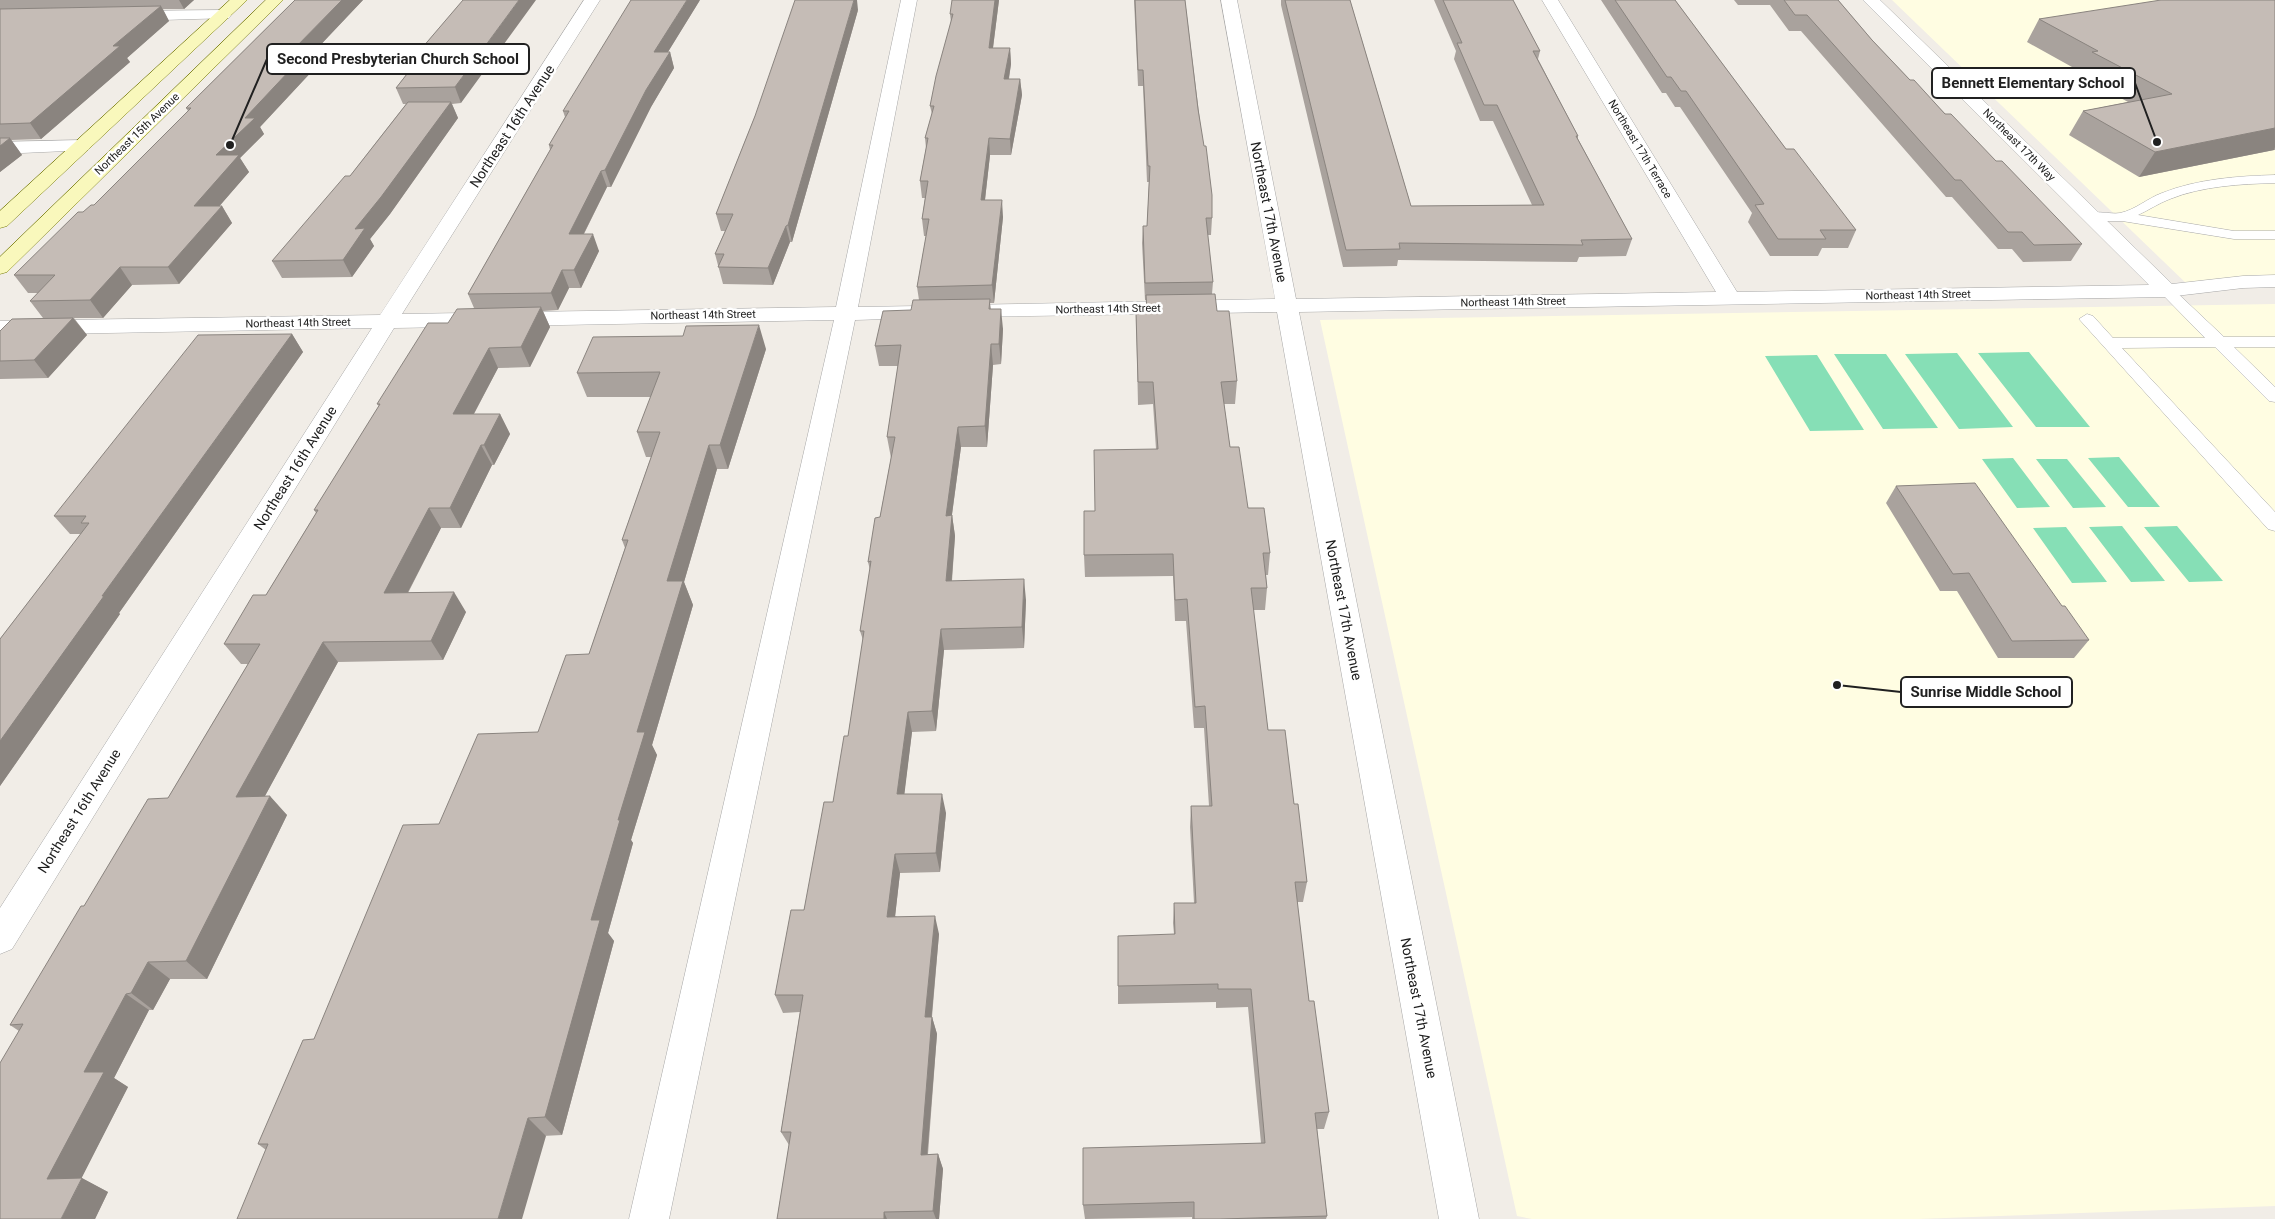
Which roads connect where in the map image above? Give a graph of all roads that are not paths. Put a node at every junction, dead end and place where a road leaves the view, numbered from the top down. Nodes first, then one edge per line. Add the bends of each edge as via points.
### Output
1 (238, 0) edge
2 (275, 0) edge
3 (592, 0) edge
4 (909, 0) edge
5 (1229, 0) edge
6 (1550, 0) edge
7 (1871, 0) edge
8 (223, 15) junction
9 (110, 16) edge
10 (82, 146) junction
11 (0, 148) edge
12 (2275, 179) edge
13 (2091, 217) junction
14 (2122, 217) junction
15 (0, 222) edge
16 (2275, 235) edge
17 (0, 268) edge
18 (2275, 281) edge
19 (2167, 291) junction
20 (1730, 298) junction
21 (1287, 306) junction
22 (846, 313) junction
23 (2086, 319) dead end
24 (387, 321) junction
25 (0, 328) edge
26 (2275, 342) edge
27 (2108, 343) junction
28 (2219, 343) junction
29 (2275, 397) edge
30 (2275, 524) edge
31 (0, 938) edge
32 (650, 1219) edge
33 (1459, 1219) edge

1 - 8 street
2 - 17 street, Northeast 15th Avenue
3 - 24 street, Northeast 16th Avenue
4 - 22 street
5 - 21 street, Northeast 17th Avenue
6 - 20 street, Northeast 17th Terrace
7 - 13 street, Northeast 17th Way
8 - 9 street
8 - 10 street
10 - 11 street
10 - 15 street
12 - 14 lane via 2249,179 2171,194
13 - 14 lane
13 - 19 street, Northeast 17th Way
14 - 16 lane via 2234,235
18 - 19 street, Northeast 14th Street
19 - 20 street, Northeast 14th Street
19 - 28 lane
20 - 21 street, Northeast 14th Street
21 - 22 street, Northeast 14th Street
21 - 33 street, Northeast 17th Avenue
22 - 24 street, Northeast 14th Street
22 - 32 street
23 - 27 lane
24 - 25 street, Northeast 14th Street
24 - 31 street, Northeast 16th Avenue
26 - 28 lane
27 - 28 lane
27 - 30 lane
28 - 29 lane

